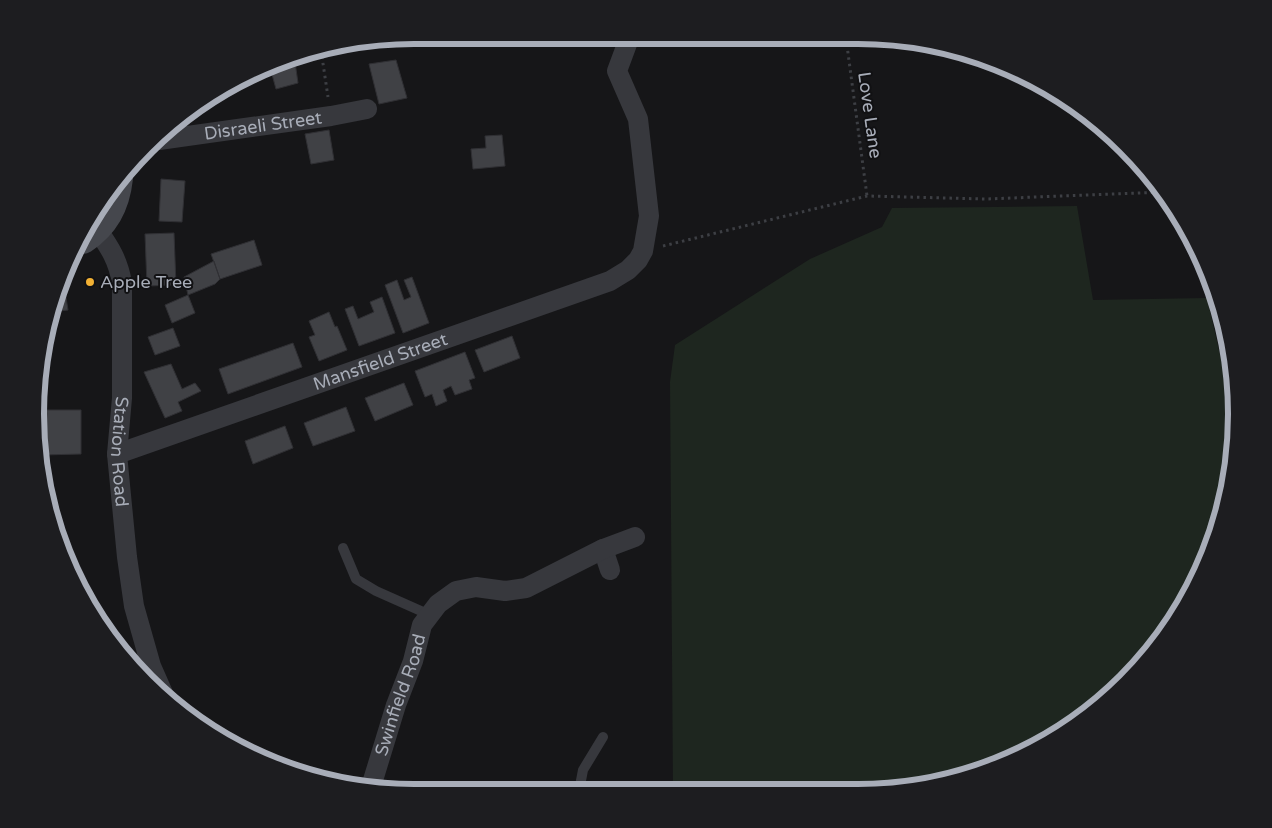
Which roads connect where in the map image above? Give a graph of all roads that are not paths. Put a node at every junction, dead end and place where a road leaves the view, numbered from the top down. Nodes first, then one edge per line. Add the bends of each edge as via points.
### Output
1 (627, 44) edge
2 (367, 109) dead end
3 (167, 139) edge
4 (116, 195) edge
5 (90, 235) edge
6 (118, 454) junction
7 (635, 537) dead end
8 (343, 548) dead end
9 (603, 549) junction
10 (610, 570) dead end
11 (430, 615) junction
12 (158, 681) edge
13 (603, 737) dead end
14 (373, 782) edge
15 (580, 784) edge

1 - 6 street, Mansfield Street via 617,71 638,119 649,216 641,255 628,270 610,281
2 - 3 street, Disraeli Street
4 - 5 street, Station Road via 109,215
5 - 6 street, Station Road via 115,256 122,283 122,398
6 - 12 street, Station Road via 134,606
7 - 9 street, Swinfield Road
8 - 11 lane via 356,579
9 - 10 street
9 - 11 street, Swinfield Road via 526,588 505,592 476,586 456,591 438,604
11 - 14 street, Swinfield Road via 422,625
13 - 15 lane via 583,770

